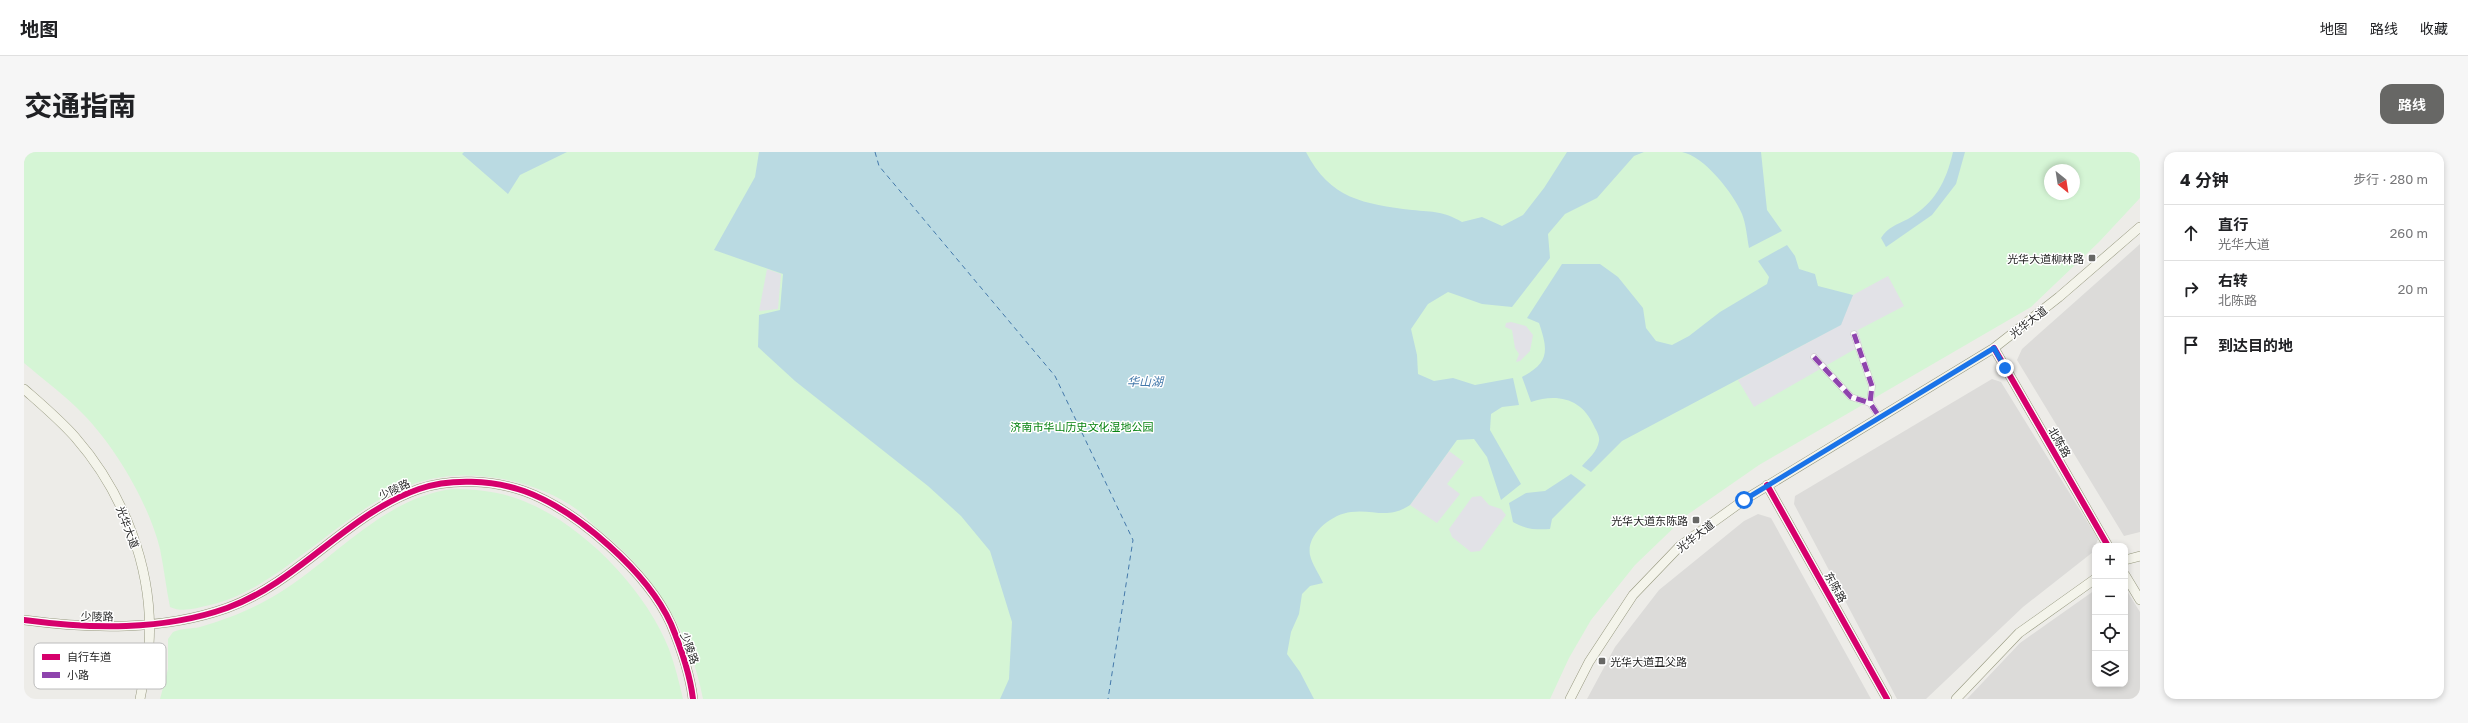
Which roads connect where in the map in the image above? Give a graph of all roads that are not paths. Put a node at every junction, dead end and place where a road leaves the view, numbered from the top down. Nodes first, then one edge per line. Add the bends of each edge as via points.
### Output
1 (2140, 227) edge
2 (1854, 334) dead end
3 (1994, 348) junction
4 (1814, 357) dead end
5 (24, 389) edge
6 (1870, 403) junction
7 (1880, 418) junction
8 (1767, 485) junction
9 (2106, 543) edge
10 (2140, 556) edge
11 (2128, 559) edge
12 (2127, 579) edge
13 (2092, 581) edge
14 (2140, 600) edge
15 (24, 620) edge
16 (148, 624) junction
17 (149, 643) edge
18 (142, 689) edge
19 (140, 699) edge
20 (693, 699) edge
21 (1570, 699) edge
22 (1887, 699) edge
23 (1956, 699) edge

1 - 3 street, 光华大道 via 2059,297
2 - 6 street via 1872,386
3 - 7 street, 光华大道
3 - 9 street, 北陈路
4 - 6 street via 1852,398
5 - 16 street, 光华大道 via 75,437 108,482 132,533 146,591
6 - 7 street
7 - 8 street, 光华大道
8 - 21 street, 光华大道 via 1680,546 1656,569 1633,595 1604,637
8 - 22 street, 东陈路
10 - 11 street
12 - 14 street
13 - 23 street via 2019,633
15 - 16 street, 少陵路 via 95,627
16 - 17 street, 光华大道
16 - 20 street, 少陵路 via 184,620 248,600 275,585 380,506 418,489 445,483 495,485 523,491 543,500 589,531 619,556 649,590 670,623 691,682
18 - 19 street, 光华大道

